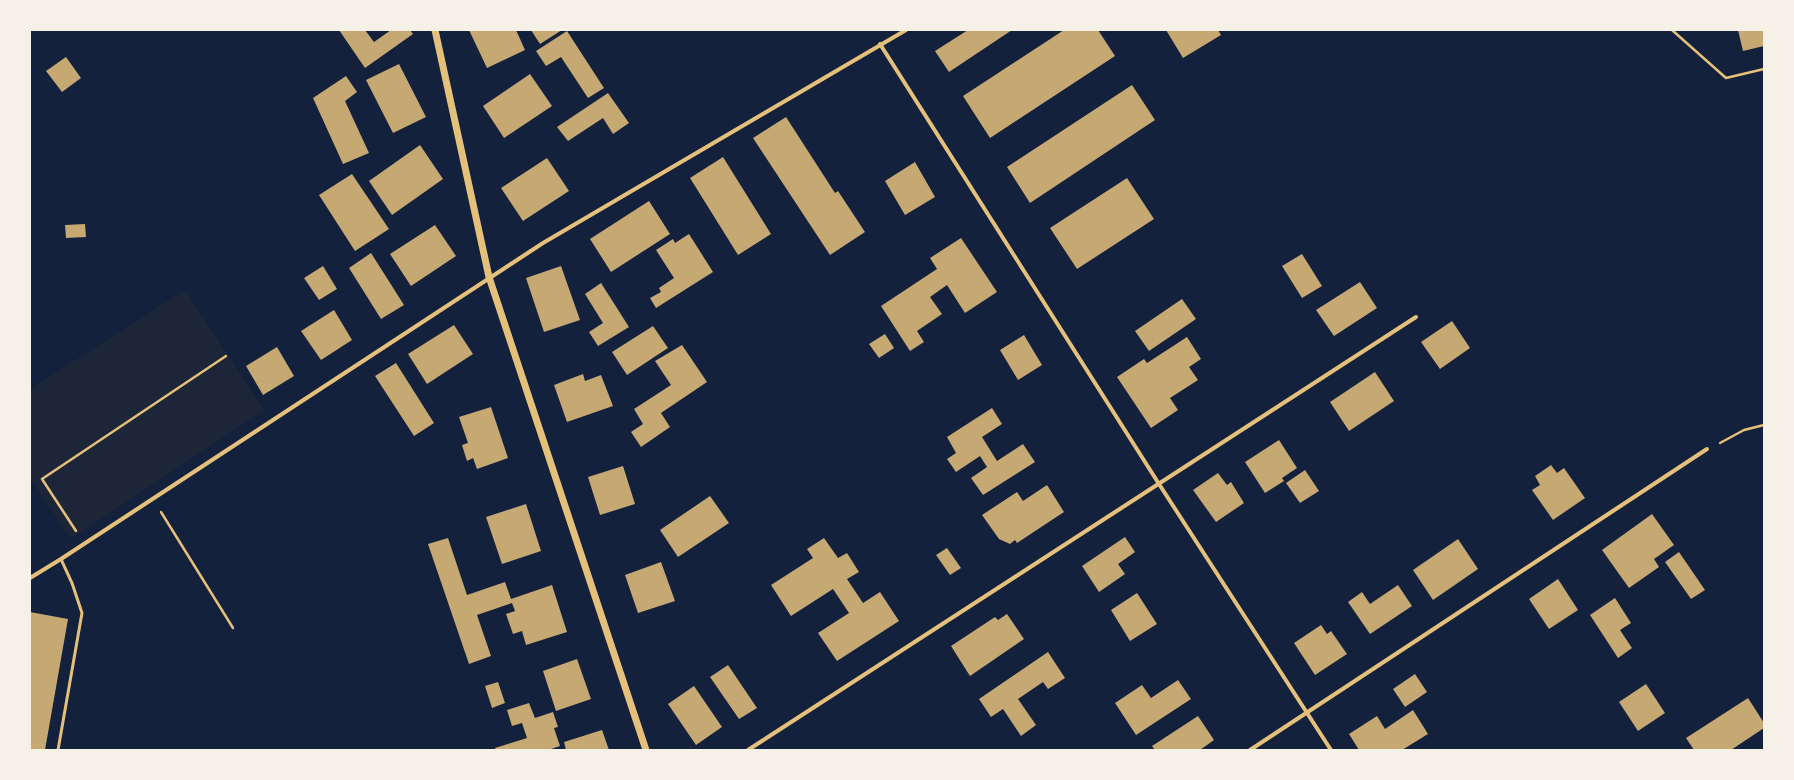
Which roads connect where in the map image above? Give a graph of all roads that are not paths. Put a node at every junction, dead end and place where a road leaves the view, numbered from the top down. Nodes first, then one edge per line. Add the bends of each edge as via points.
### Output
1 (435, 30) edge
2 (906, 30) edge
3 (880, 44) junction
4 (489, 277) junction
5 (1416, 317) dead end
6 (1707, 450) road end
7 (1159, 484) junction
8 (61, 559) junction
9 (30, 578) edge
10 (1307, 713) junction
11 (58, 750) edge
12 (646, 750) edge
13 (748, 750) edge
14 (1250, 750) edge
15 (1331, 750) edge

1 - 4 street
2 - 3 street
3 - 4 street via 543,242
3 - 7 street
4 - 8 street
4 - 12 street
5 - 7 street
6 - 10 street
7 - 10 street
7 - 13 street
8 - 9 street
8 - 11 lane via 82,613
10 - 14 street
10 - 15 street

